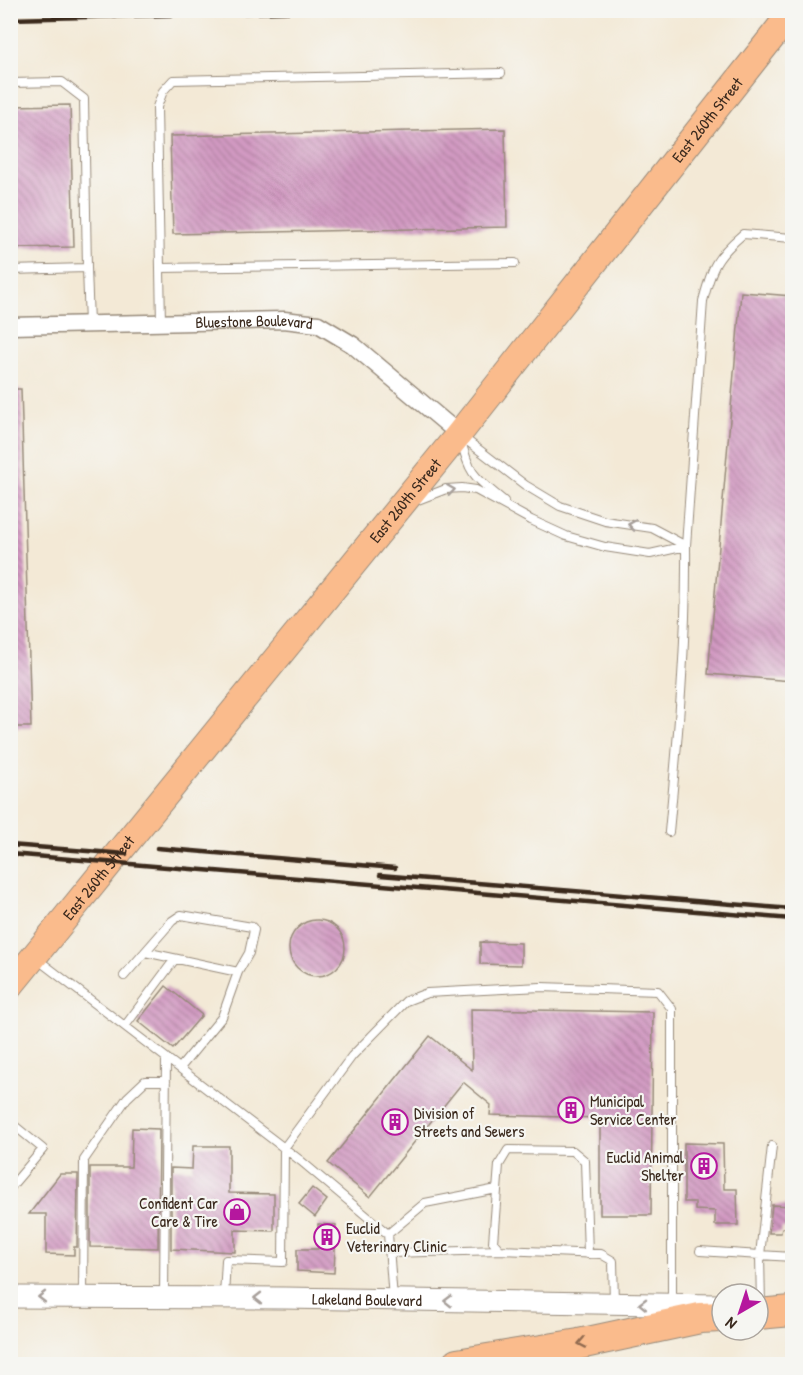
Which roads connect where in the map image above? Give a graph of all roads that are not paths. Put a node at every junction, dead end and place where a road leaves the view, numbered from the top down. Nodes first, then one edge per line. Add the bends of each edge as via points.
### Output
1 (792, 12) edge
2 (501, 73) dead end
3 (10, 83) edge
4 (792, 237) edge
5 (515, 263) dead end
6 (87, 268) junction
7 (160, 268) junction
8 (10, 270) edge
9 (161, 323) junction
10 (88, 324) junction
11 (10, 326) edge
12 (459, 434) junction
13 (396, 510) junction
14 (518, 512) junction
15 (686, 546) junction
16 (669, 832) dead end
17 (145, 952) junction
18 (34, 957) junction
19 (175, 958) junction
20 (238, 972) junction
21 (124, 976) dead end
22 (10, 986) edge
23 (125, 1026) junction
24 (166, 1058) junction
25 (180, 1068) junction
26 (166, 1081) junction
27 (10, 1122) edge
28 (772, 1146) dead end
29 (284, 1148) junction
30 (10, 1188) edge
31 (497, 1189) junction
32 (388, 1234) junction
33 (500, 1251) junction
34 (700, 1251) dead end
35 (390, 1253) junction
36 (588, 1254) junction
37 (760, 1255) junction
38 (792, 1257) edge
39 (759, 1282) edge
40 (10, 1297) edge
41 (83, 1297) junction
42 (164, 1298) junction
43 (224, 1298) junction
44 (393, 1300) junction
45 (614, 1303) junction
46 (672, 1304) junction
47 (710, 1305) edge
48 (792, 1306) edge
49 (770, 1307) edge
50 (770, 1309) edge
51 (792, 1311) edge
52 (710, 1318) edge
53 (458, 1365) edge

1 - 12 main road, East 260th Street
2 - 7 lane via 173,80 157,107
3 - 6 lane via 62,82 84,99
4 - 15 lane via 743,234 711,270 703,301
5 - 7 lane
6 - 8 lane
6 - 10 lane
7 - 9 lane
9 - 10 street, Bluestone Boulevard
9 - 12 street, Bluestone Boulevard via 284,320 318,324 353,345
10 - 11 street, Bluestone Boulevard
12 - 13 main road, East 260th Street
12 - 14 lane via 467,466 475,478
15 -> 12 lane via 652,528 605,521 561,506 525,485
13 -> 14 lane via 446,489 462,488 476,490
13 - 18 main road, East 260th Street
14 - 15 lane via 566,536 605,547 650,554
15 - 16 lane via 683,658
17 - 19 lane
17 - 20 lane via 181,915 252,927 249,953
17 - 21 lane
18 - 22 main road, East 260th Street
18 - 23 lane
19 - 20 lane
19 - 23 lane
20 - 25 lane via 222,1017
23 - 24 lane
24 - 25 lane
24 - 26 lane
25 - 29 lane
26 - 41 lane via 145,1080 127,1098 84,1160
26 - 42 lane
27 - 30 lane via 43,1149
28 - 37 lane
29 - 32 lane
29 - 43 lane via 283,1262 226,1260
29 - 46 lane via 352,1056 406,1001 427,993 541,987 658,991 672,1009 674,1036
31 - 32 lane via 425,1203
31 - 33 lane via 493,1242
31 - 36 lane via 499,1165 508,1150 573,1151 585,1161
32 - 35 lane
33 - 35 lane
33 - 36 lane
34 - 37 lane
35 - 44 lane
36 - 45 lane via 602,1254 613,1261
37 - 38 lane
37 - 39 lane
41 -> 40 street, Lakeland Boulevard
41 - 42 street, Lakeland Boulevard
42 - 43 street, Lakeland Boulevard
44 -> 43 street, Lakeland Boulevard
45 -> 44 street, Lakeland Boulevard
46 -> 45 street, Lakeland Boulevard
46 - 47 street, Lakeland Boulevard
48 - 49 street
50 - 51 highway
52 -> 53 highway

